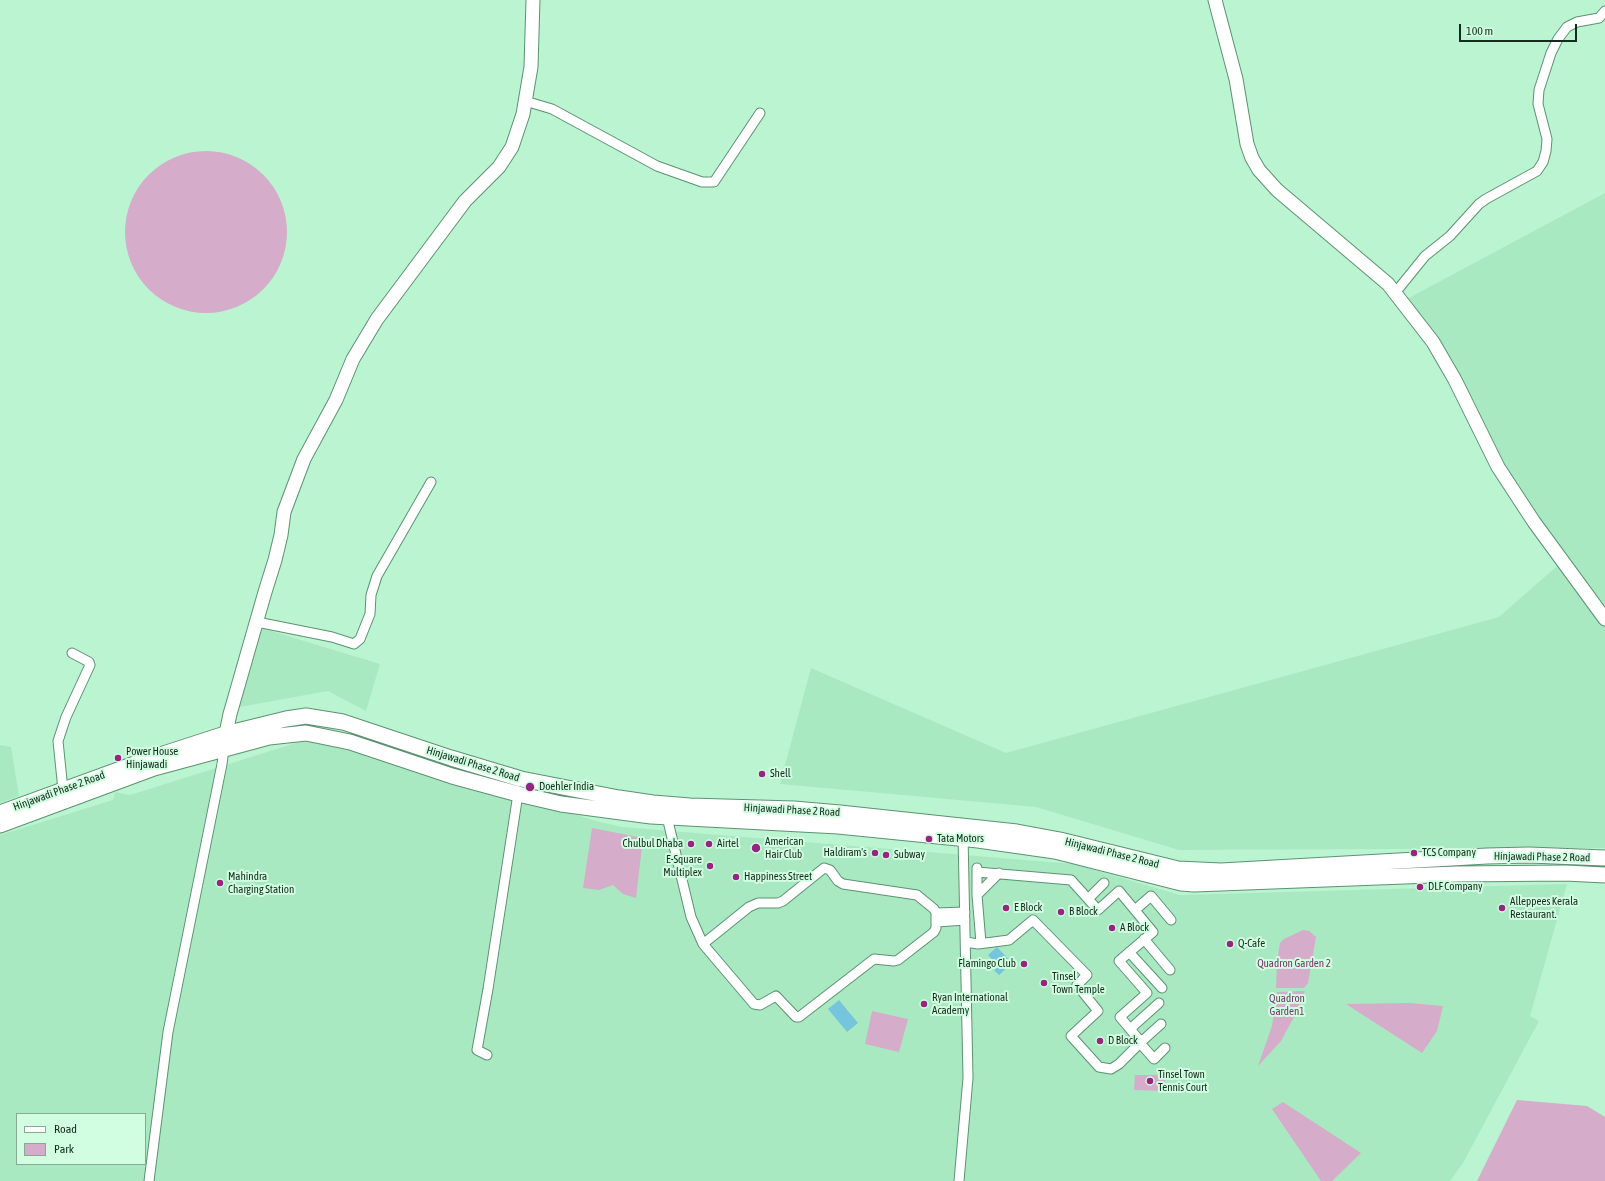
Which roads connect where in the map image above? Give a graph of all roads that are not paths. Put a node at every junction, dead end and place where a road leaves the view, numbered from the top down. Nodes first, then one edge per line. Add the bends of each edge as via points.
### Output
1 (533, 0) edge
2 (1215, 0) edge
3 (1605, 11) edge
4 (525, 101) junction
5 (760, 113) dead end
6 (1395, 293) junction
7 (431, 482) dead end
8 (1605, 619) edge
9 (257, 622) junction
10 (72, 653) dead end
11 (224, 741) junction
12 (521, 779) junction
13 (63, 790) junction
14 (518, 794) junction
15 (0, 813) edge
16 (667, 817) junction
17 (0, 825) edge
18 (963, 832) junction
19 (1605, 858) edge
20 (999, 873) junction
21 (1605, 875) edge
22 (1104, 883) dead end
23 (977, 895) junction
24 (1088, 899) junction
25 (1135, 910) junction
26 (965, 916) junction
27 (937, 917) junction
28 (1172, 920) dead end
29 (1144, 939) junction
30 (966, 942) junction
31 (981, 943) junction
32 (703, 944) junction
33 (1129, 952) junction
34 (1170, 970) dead end
35 (1162, 988) dead end
36 (1159, 1003) dead end
37 (1161, 1024) dead end
38 (1130, 1029) junction
39 (1141, 1043) junction
40 (1165, 1048) dead end
41 (487, 1056) dead end
42 (149, 1181) edge
43 (959, 1181) edge

1 - 4 street via 531,67
2 - 6 street via 1236,79 1247,144 1258,170 1283,195 1388,284
3 - 6 street via 1599,18 1577,22 1567,28 1551,53 1539,90 1538,104 1547,139 1543,162 1537,171 1479,204 1450,236 1425,256
4 - 5 street via 552,109 657,166 702,182 714,182
4 - 9 street via 512,147 499,168 465,201 429,247 377,319 353,359 336,400 304,459 284,512 275,560
6 - 8 street via 1433,342 1515,495
7 - 9 street via 377,576 371,595 370,614 360,639 354,644
9 - 11 street
10 - 13 street via 90,665 58,741
11 - 12 main road, Hinjawadi Phase 2 Road via 286,719 306,716 324,718
11 - 13 main road, Hinjawadi Phase 2 Road via 151,758
11 - 14 main road, Hinjawadi Phase 2 Road via 306,733 350,742 439,772
11 - 17 main road, Hinjawadi Phase 2 Road
11 - 42 street via 221,772 168,1032
12 - 14 main road
12 - 18 main road, Hinjawadi Phase 2 Road via 653,803 840,812
13 - 15 main road, Hinjawadi Phase 2 Road
14 - 16 main road, Hinjawadi Phase 2 Road via 597,810
14 - 41 street via 477,1050
16 - 18 main road, Hinjawadi Phase 2 Road
16 - 32 street via 691,917
18 - 19 main road, Hinjawadi Phase 2 Road via 1035,836 1158,865 1200,871 1487,856
18 - 21 main road, Hinjawadi Phase 2 Road via 1055,851 1170,881 1194,884 1457,874
18 - 26 street
20 - 23 street
20 - 23 street via 977,870
20 - 24 street via 1070,880
22 - 24 street
23 - 31 street
24 - 25 street via 1098,910 1119,891
25 - 28 street via 1151,896
25 - 29 street via 1153,932
26 - 27 street
26 - 30 street
27 - 32 street via 934,909 917,895 843,884 830,870 824,868 783,901 758,903 749,907
27 - 32 street via 934,932 898,960 871,961 799,1017 796,1017 776,996 760,1005 754,1004
29 - 33 street
29 - 34 street
30 - 31 street
30 - 43 street via 968,1078
31 - 39 street via 1009,940 1033,920 1087,975 1077,985 1098,1011 1071,1036 1099,1067 1111,1069
33 - 35 street
33 - 38 street via 1119,961 1147,993 1120,1017
36 - 38 street
37 - 39 street
38 - 39 street
39 - 40 street via 1154,1059

